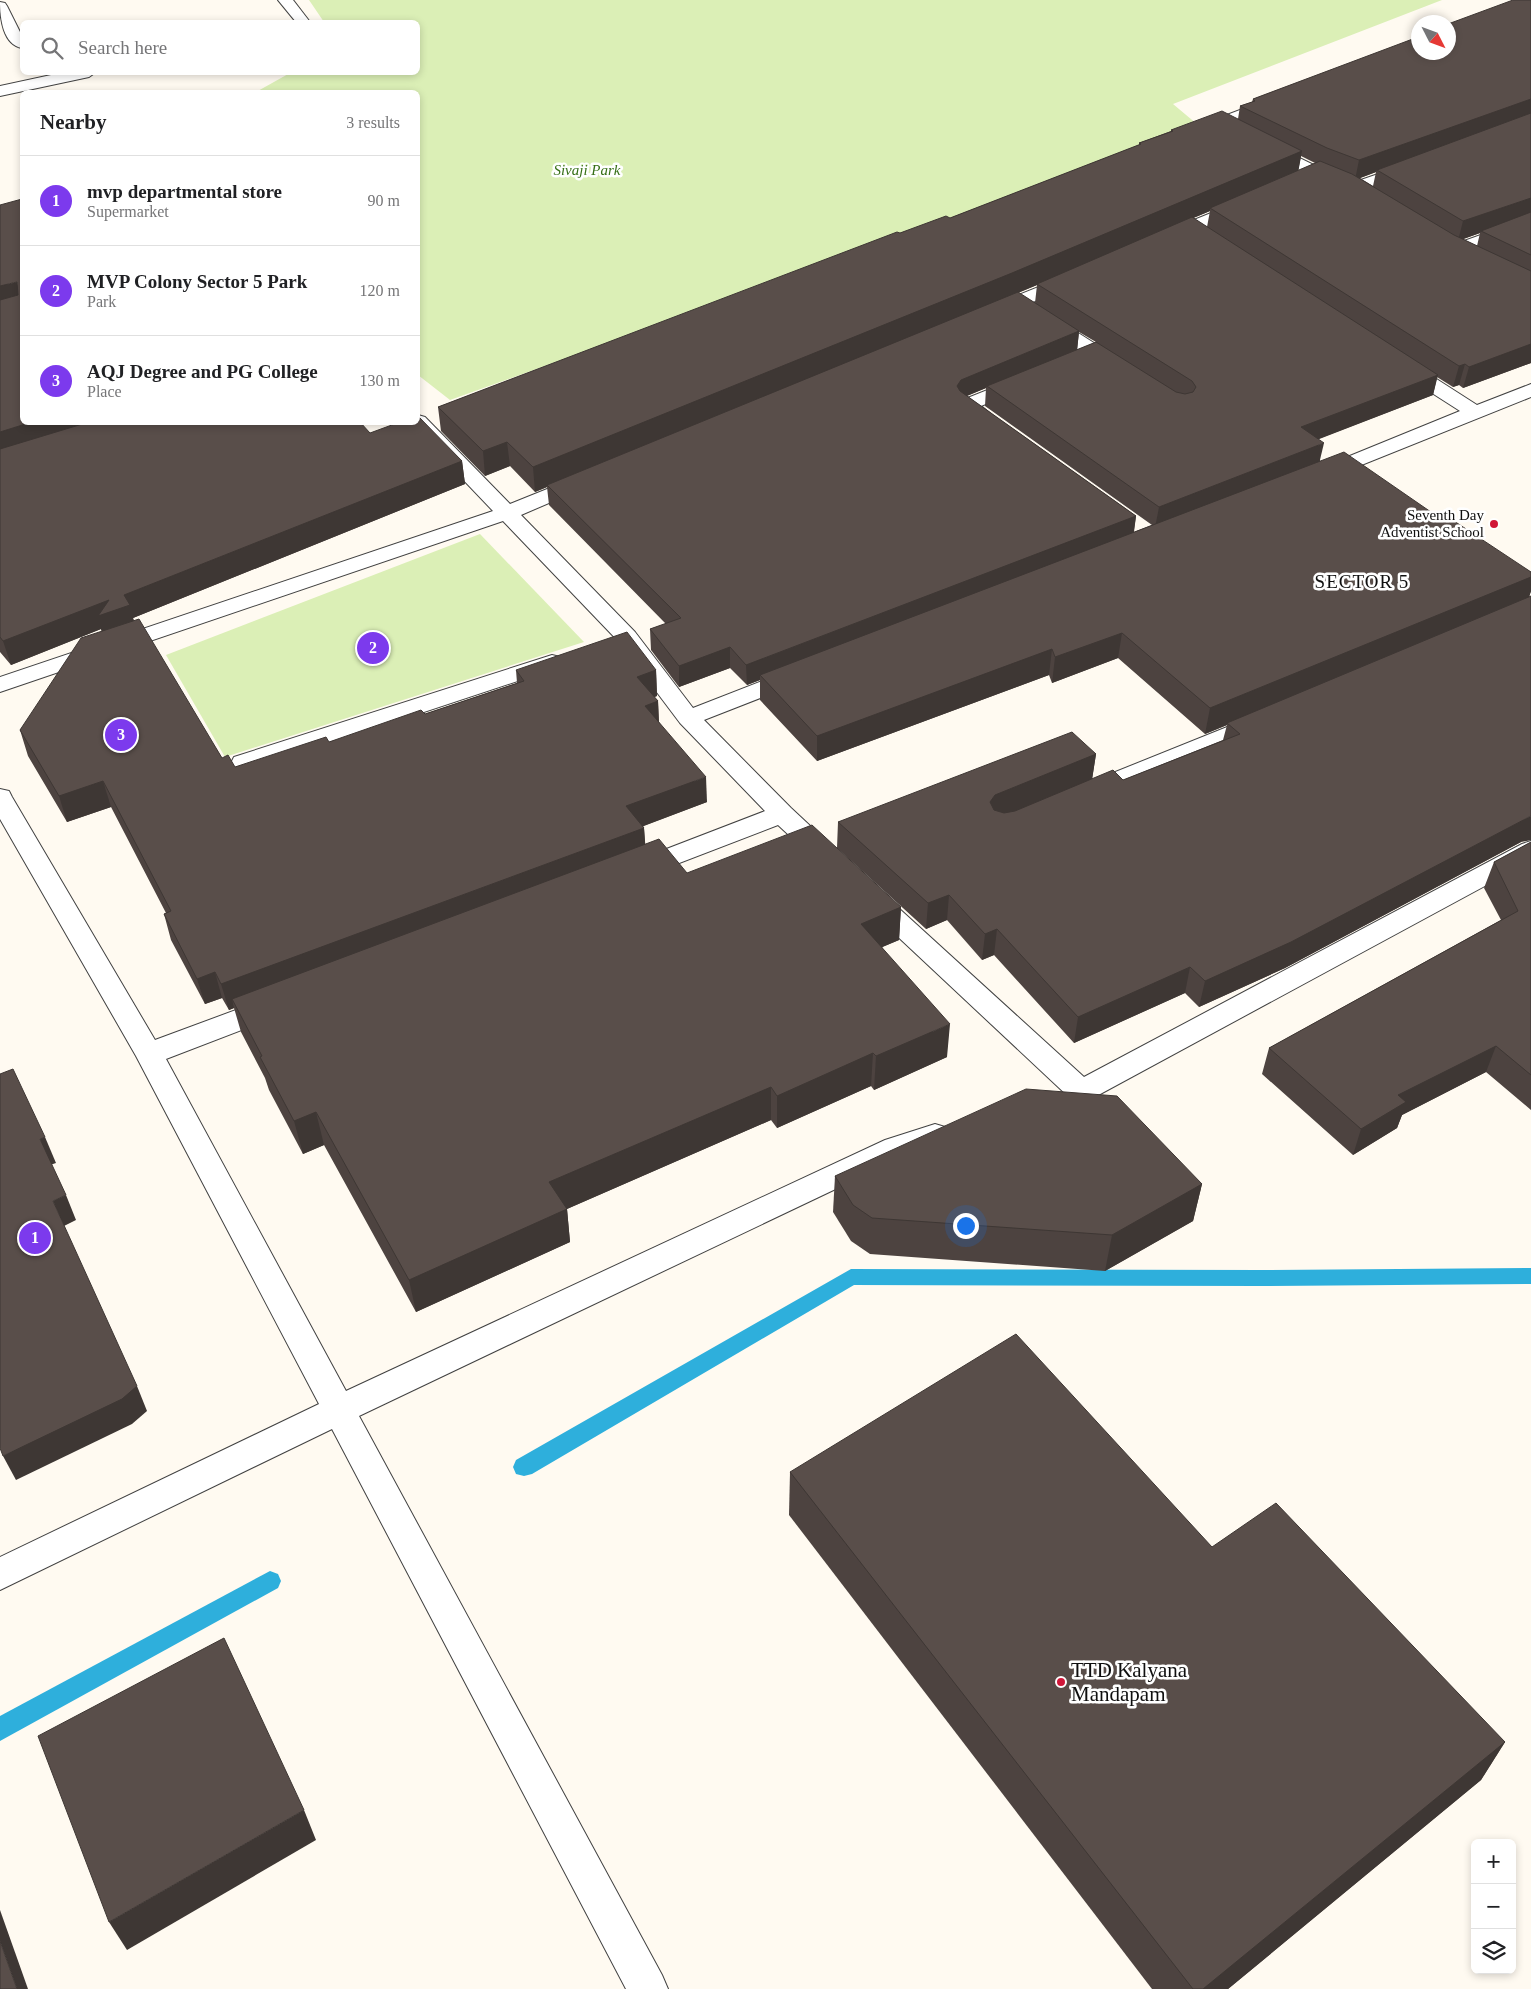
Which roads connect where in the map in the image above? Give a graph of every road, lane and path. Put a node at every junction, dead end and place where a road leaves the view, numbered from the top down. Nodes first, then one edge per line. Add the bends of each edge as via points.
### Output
1 (285, 0) edge
2 (0, 6) edge
3 (302, 20) edge
4 (20, 42) edge
5 (55, 76) edge
6 (68, 90) edge
7 (0, 91) edge
8 (1290, 96) edge
9 (1429, 161) edge
10 (1356, 188) junction
11 (1262, 196) edge
12 (1372, 198) edge
13 (1531, 222) edge
14 (1190, 228) junction
15 (1207, 238) edge
16 (1439, 239) edge
17 (1154, 243) edge
18 (1456, 250) junction
19 (1473, 258) edge
20 (1090, 271) edge
21 (1017, 302) junction
22 (972, 321) edge
23 (1391, 358) edge
24 (1040, 375) edge
25 (1134, 377) edge
26 (1531, 390) edge
27 (1475, 412) junction
28 (420, 423) edge
29 (1008, 434) edge
30 (598, 475) edge
31 (1367, 482) edge
32 (507, 513) junction
33 (571, 656) edge
34 (818, 668) edge
35 (0, 686) edge
36 (1275, 715) edge
37 (688, 718) junction
38 (243, 764) edge
39 (0, 797) edge
40 (1065, 803) edge
41 (782, 814) junction
42 (1531, 850) edge
43 (615, 878) edge
44 (298, 997) edge
45 (149, 1054) junction
46 (960, 1128) edge
47 (339, 1410) junction
48 (0, 1574) edge
49 (648, 1989) edge

1 - 3 street
2 - 4 street
5 - 6 street
5 - 7 street
8 - 10 street via 1217,124 1307,177
9 - 10 street
10 - 12 street
11 - 14 street
13 - 18 street
14 - 15 street
14 - 17 street
16 - 18 street
18 - 19 street
20 - 21 street
21 - 22 street
21 - 25 street via 1086,356
23 - 27 street
24 - 29 street via 967,405
26 - 27 street
27 - 31 street via 1333,470
28 - 32 street
30 - 32 street
32 - 35 street
32 - 37 street
33 - 38 street
34 - 37 street
36 - 40 street
37 - 41 street
39 - 45 street
41 - 42 street via 848,875 1067,1095
41 - 43 street
44 - 45 street
45 - 47 street
46 - 47 street via 894,1148
47 - 48 street
47 - 49 street

